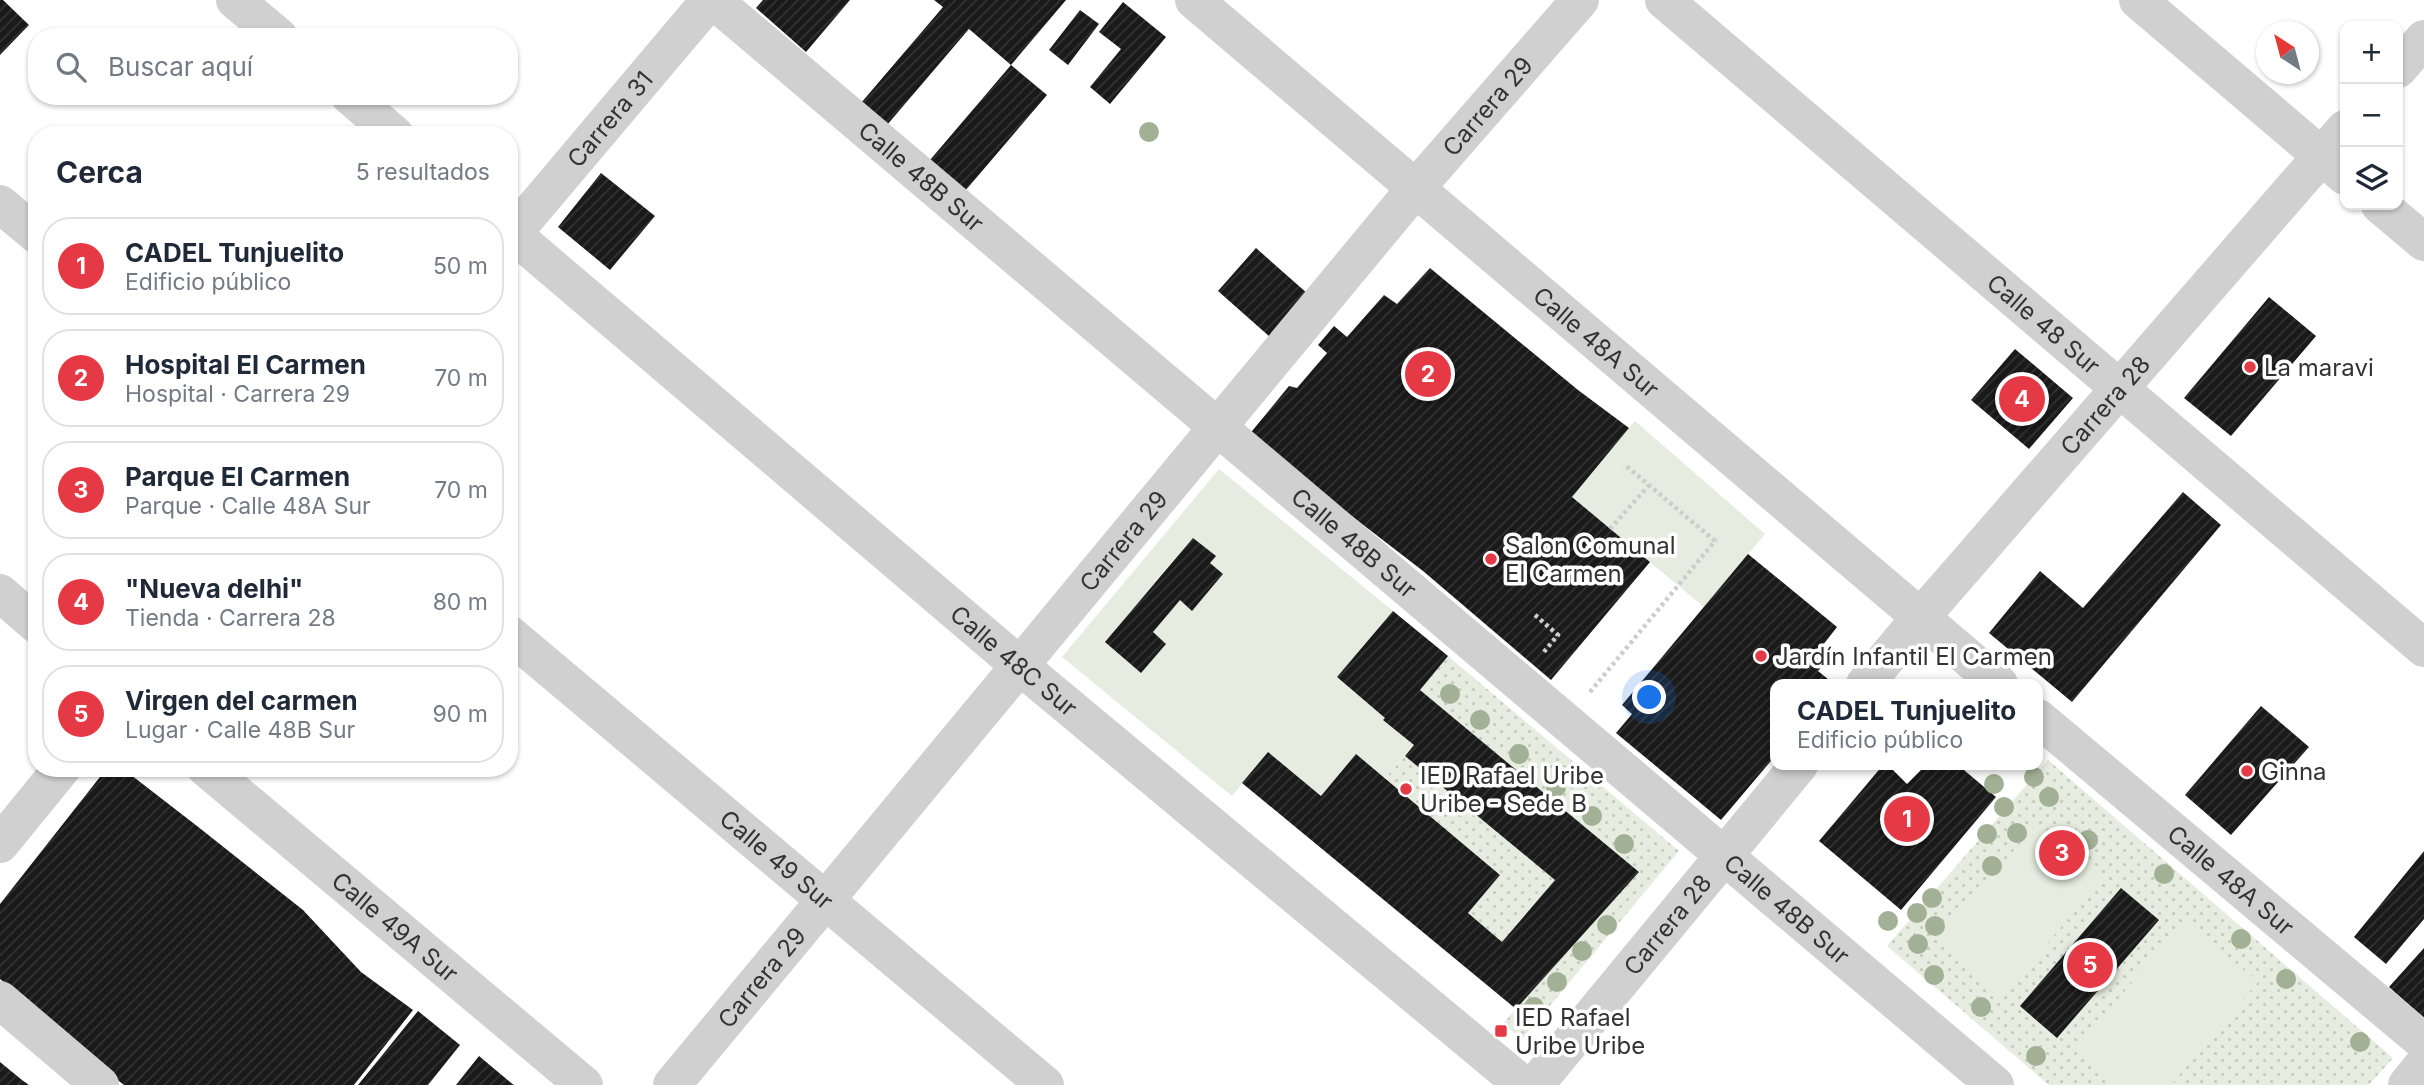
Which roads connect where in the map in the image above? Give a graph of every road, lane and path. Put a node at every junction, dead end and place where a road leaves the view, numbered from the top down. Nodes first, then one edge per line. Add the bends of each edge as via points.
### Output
1 (235, 0) edge
2 (711, 0) edge
3 (1194, 0) edge
4 (1580, 0) edge
5 (1664, 0) edge
6 (2138, 0) edge
7 (268, 28) edge
8 (2424, 38) edge
9 (2403, 63) edge
10 (360, 105) edge
11 (384, 126) edge
12 (2337, 153) edge
13 (1415, 189) junction
14 (0, 204) edge
15 (2386, 210) edge
16 (518, 225) edge
17 (28, 227) edge
18 (518, 241) edge
19 (2424, 242) edge
20 (2120, 388) junction
21 (1218, 427) junction
22 (1623, 464) dead end
23 (1649, 485) junction
24 (1610, 529) dead end
25 (0, 593) edge
26 (1535, 615) dead end
27 (28, 617) edge
28 (1920, 618) junction
29 (518, 642) edge
30 (1534, 648) dead end
31 (2424, 648) edge
32 (1020, 666) junction
33 (1869, 679) edge
34 (1992, 679) edge
35 (1565, 722) junction
36 (2043, 722) edge
37 (1795, 770) edge
38 (55, 777) edge
39 (217, 777) edge
40 (0, 844) edge
41 (1723, 857) junction
42 (826, 901) junction
43 (0, 1000) edge
44 (2424, 1042) edge
45 (2424, 1065) edge
46 (100, 1085) edge
47 (584, 1085) edge
48 (671, 1085) edge
49 (1045, 1085) edge
50 (1523, 1085) edge
51 (1535, 1085) edge
52 (1995, 1085) edge
53 (2407, 1085) edge

1 - 7 street
2 - 16 street, Carrera 31
2 - 21 street, Calle 48B Sur
3 - 13 street, Calle 48A Sur
4 - 13 street, Carrera 29
5 - 20 street, Calle 48 Sur
6 - 12 street
8 - 9 street
10 - 11 street
12 - 20 street, Carrera 28
13 - 21 street, Carrera 29
13 - 28 street, Calle 48A Sur
14 - 17 street
15 - 19 street
18 - 32 street, Calle 48C Sur
20 - 28 street, Carrera 28
20 - 31 street, Calle 48 Sur
21 - 32 street, Carrera 29
21 - 35 street, Calle 48B Sur
22 - 23 path
23 - 24 path
23 - 35 path via 1715,541
25 - 27 street
26 - 30 path via 1558,635 1542,654
28 - 33 street, Carrera 28
28 - 34 street, Calle 48A Sur
29 - 42 street, Calle 49 Sur
32 - 42 street, Carrera 29
32 - 50 street, Calle 48C Sur
35 - 41 street, Calle 48B Sur
36 - 44 street, Calle 48A Sur
37 - 41 street, Carrera 28
38 - 40 street
39 - 47 street, Calle 49A Sur
41 - 51 street, Carrera 28
41 - 52 street, Calle 48B Sur
42 - 48 street, Carrera 29
42 - 49 street, Calle 49 Sur
43 - 46 street
45 - 53 street

